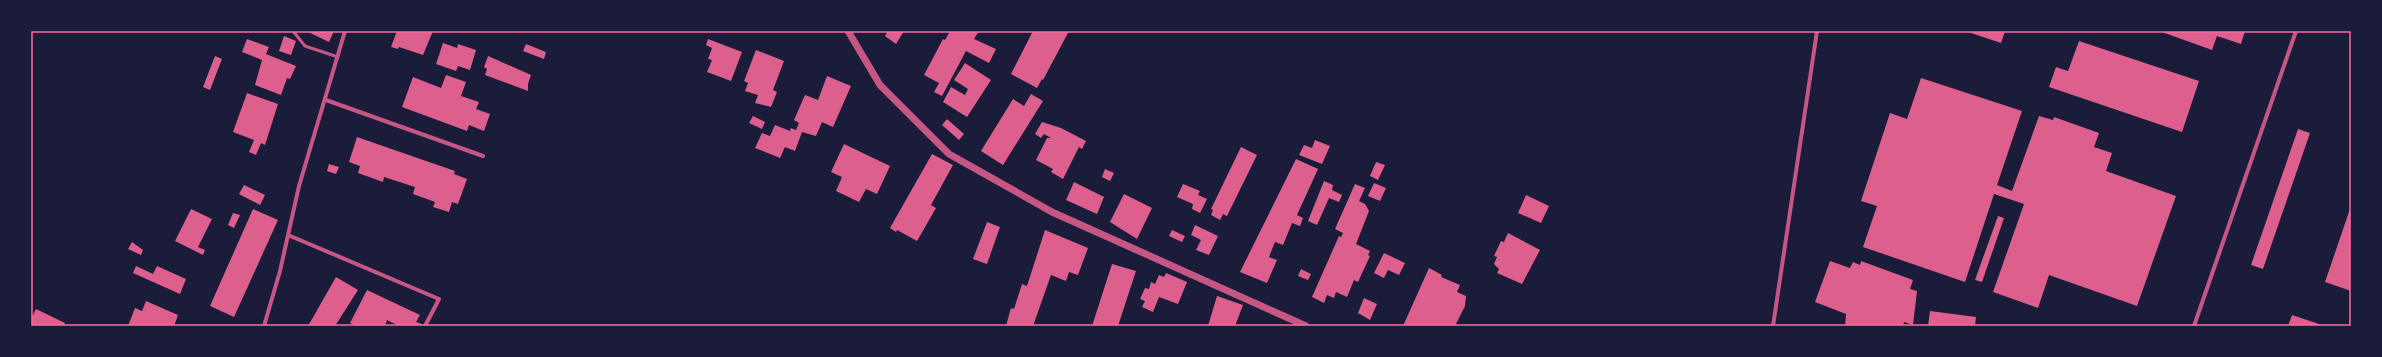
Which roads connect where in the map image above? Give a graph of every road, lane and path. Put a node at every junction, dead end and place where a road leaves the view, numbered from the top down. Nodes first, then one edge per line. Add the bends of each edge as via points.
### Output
1 (294, 31) edge
2 (345, 31) edge
3 (848, 31) edge
4 (1817, 31) edge
5 (2296, 31) edge
6 (338, 57) junction
7 (326, 100) junction
8 (482, 156) dead end
9 (288, 235) junction
10 (264, 326) edge
11 (425, 326) edge
12 (1306, 326) edge
13 (1773, 326) edge
14 (2194, 326) edge

1 - 6 lane via 305,46
2 - 6 street
3 - 12 street via 880,85 949,154 1052,212
4 - 13 street
5 - 14 street
6 - 7 street
7 - 8 street
7 - 9 street via 299,186
9 - 10 street
9 - 11 street via 439,299

